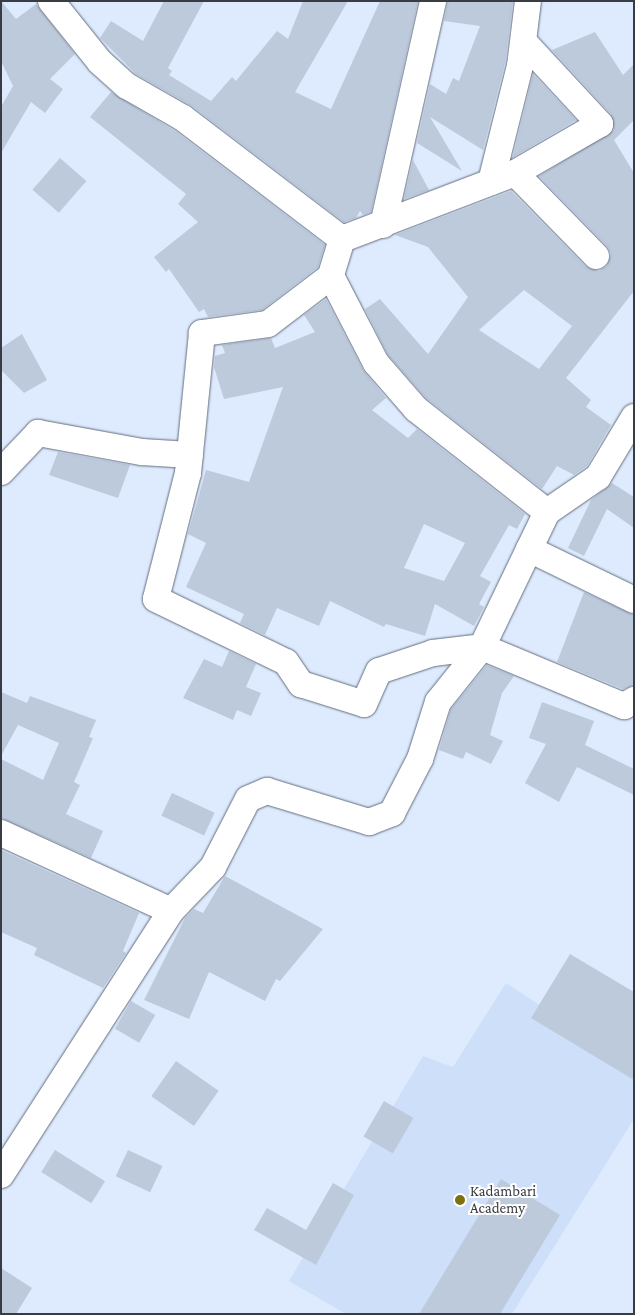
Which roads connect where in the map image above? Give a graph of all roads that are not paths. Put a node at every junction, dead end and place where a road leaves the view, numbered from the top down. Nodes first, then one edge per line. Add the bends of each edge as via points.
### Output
1 (51, 1) edge
2 (434, 1) edge
3 (528, 1) edge
4 (524, 42) junction
5 (515, 173) junction
6 (490, 182) junction
7 (383, 225) junction
8 (342, 239) junction
9 (596, 256) dead end
10 (331, 276) junction
11 (634, 417) edge
12 (190, 455) junction
13 (2, 469) edge
14 (547, 512) junction
15 (529, 550) junction
16 (634, 600) edge
17 (482, 648) junction
18 (634, 700) edge
19 (1, 833) edge
20 (171, 911) junction
21 (1, 1175) edge

1 - 8 street via 100,62 127,86 183,118
2 - 7 street
3 - 4 street
4 - 5 street via 600,124
4 - 6 street
5 - 6 street
5 - 9 street
6 - 7 street
7 - 8 street
8 - 10 street
10 - 12 street via 268,324 202,333
10 - 14 street via 376,363 416,409
11 - 14 street via 598,477
12 - 13 street via 142,452 38,433
12 - 17 street via 156,599 286,662 301,684 364,704 379,671 433,653
14 - 15 street
15 - 16 street
15 - 17 street
17 - 18 street via 624,706
17 - 20 street via 438,702 420,759 392,813 369,822 268,791 248,800 213,867
19 - 20 street
20 - 21 street

